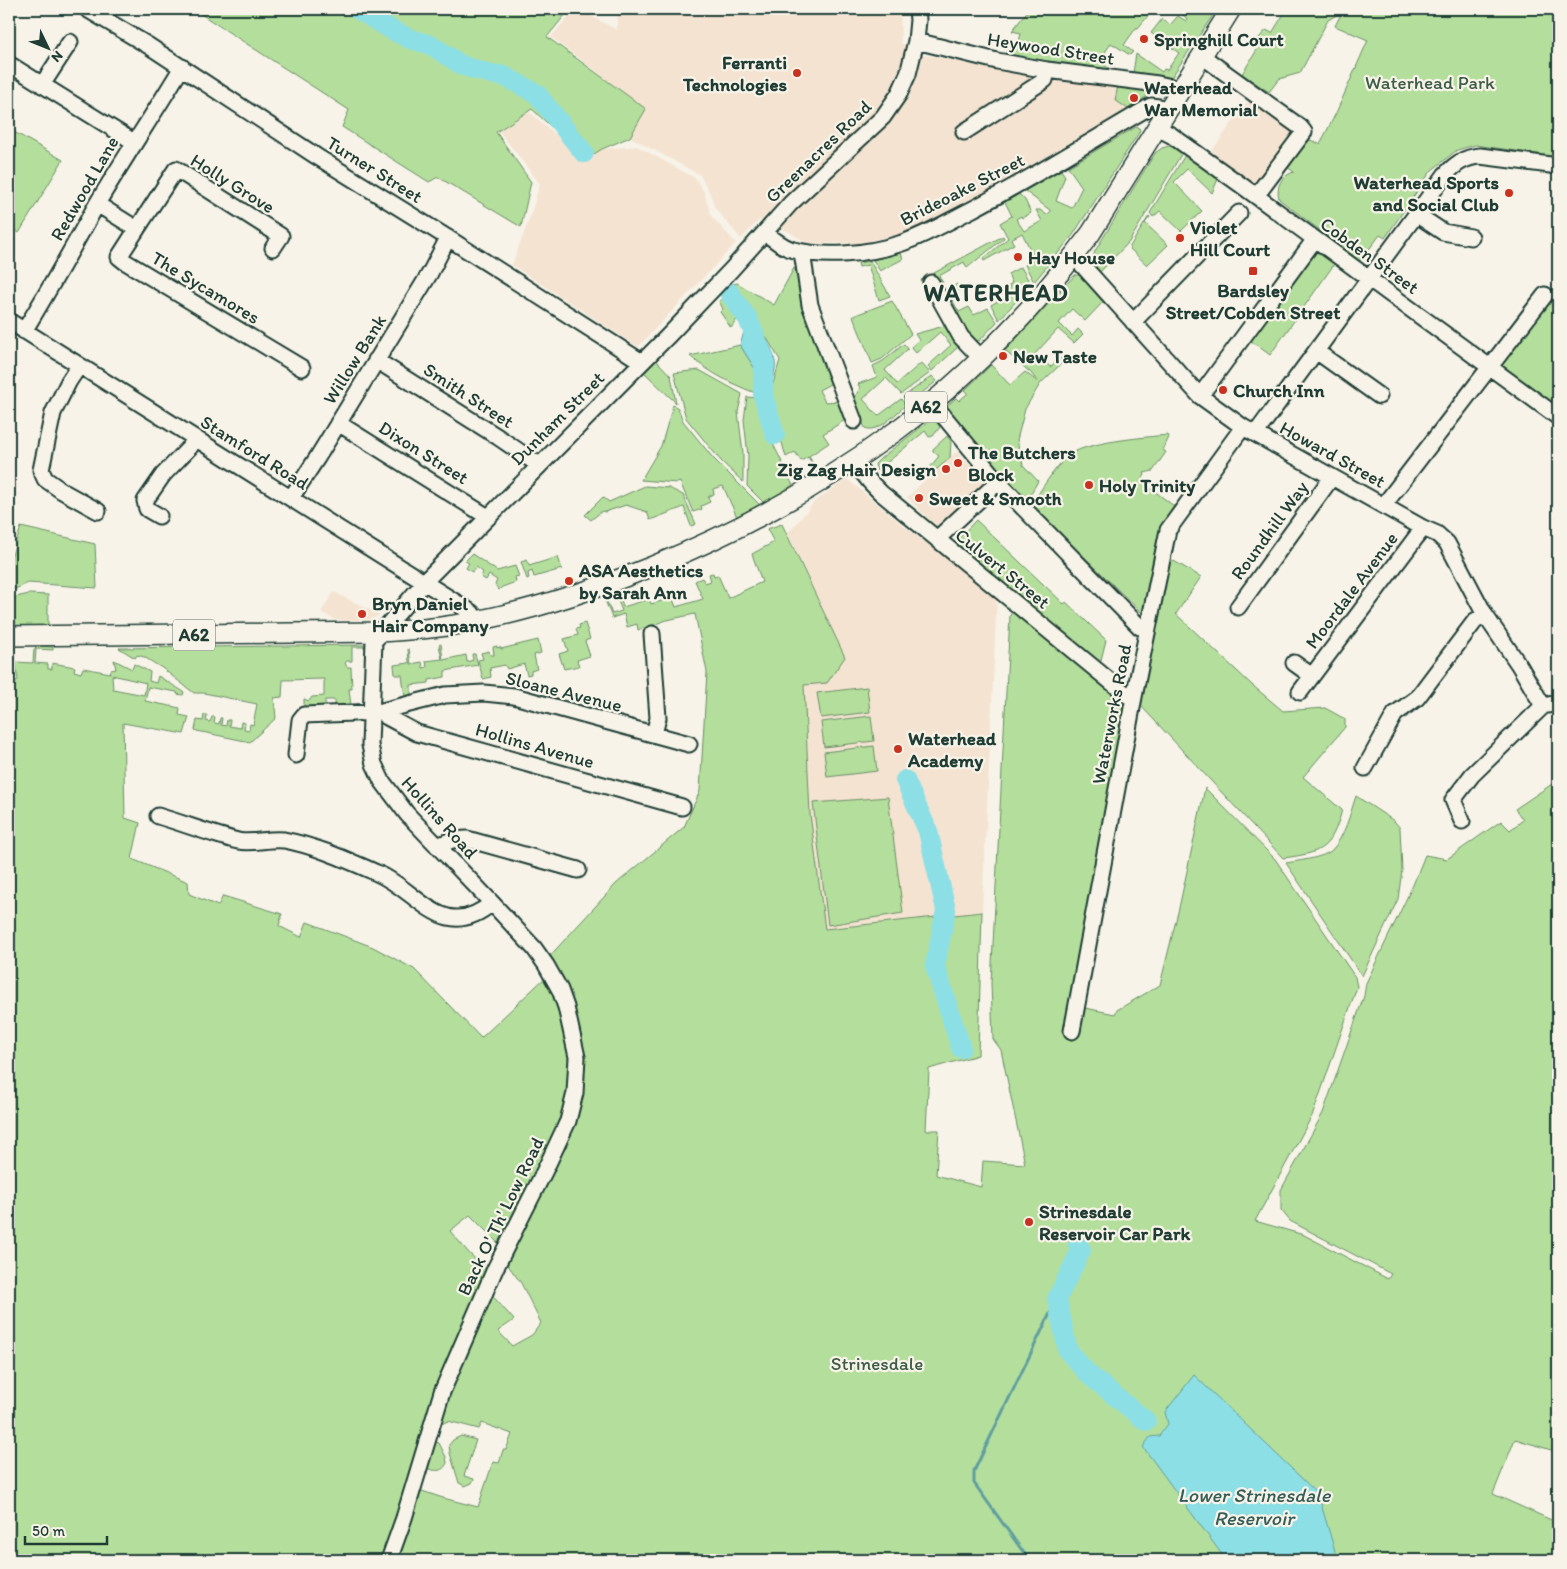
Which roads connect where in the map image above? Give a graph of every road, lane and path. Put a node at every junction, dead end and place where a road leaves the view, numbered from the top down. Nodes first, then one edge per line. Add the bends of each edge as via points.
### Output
1 (87, 9) edge
2 (917, 9) edge
3 (1232, 9) edge
4 (916, 41) junction
5 (70, 42) dead end
6 (1202, 56) junction
7 (9, 64) edge
8 (182, 67) junction
9 (1047, 70) junction
10 (42, 85) junction
11 (1179, 91) junction
12 (1166, 111) junction
13 (1157, 128) junction
14 (964, 132) dead end
15 (134, 142) junction
16 (1558, 166) edge
17 (1256, 196) junction
18 (97, 204) junction
19 (1240, 214) dead end
20 (1416, 214) junction
21 (137, 229) junction
22 (765, 233) junction
23 (1471, 236) dead end
24 (448, 238) junction
25 (1315, 239) junction
26 (273, 248) dead end
27 (802, 252) junction
28 (1074, 256) junction
29 (1369, 279) junction
30 (931, 283) dead end
31 (1545, 295) dead end
32 (9, 321) edge
33 (1133, 322) junction
34 (24, 331) junction
35 (1316, 351) junction
36 (981, 358) junction
37 (376, 360) junction
38 (642, 362) junction
39 (79, 366) junction
40 (302, 368) dead end
41 (1491, 368) junction
42 (1200, 396) junction
43 (1379, 396) dead end
44 (932, 402) junction
45 (1558, 417) edge
46 (854, 421) dead end
47 (338, 422) junction
48 (1249, 430) junction
49 (196, 438) junction
50 (853, 461) junction
51 (539, 465) junction
52 (1332, 477) junction
53 (998, 482) junction
54 (290, 498) junction
55 (1384, 505) junction
56 (98, 511) dead end
57 (159, 516) dead end
58 (488, 517) junction
59 (1423, 528) junction
60 (937, 540) junction
61 (424, 582) junction
62 (1238, 606) dead end
63 (1485, 615) junction
64 (474, 622) junction
65 (1148, 627) junction
66 (380, 632) junction
67 (652, 634) dead end
68 (9, 636) edge
69 (1294, 663) dead end
70 (1312, 676) junction
71 (1300, 692) dead end
72 (1134, 697) junction
73 (1558, 702) edge
74 (1543, 706) junction
75 (377, 712) junction
76 (654, 734) junction
77 (689, 744) dead end
78 (296, 755) dead end
79 (1364, 759) dead end
80 (682, 807) dead end
81 (158, 816) dead end
82 (1462, 821) dead end
83 (437, 846) junction
84 (578, 870) dead end
85 (492, 903) junction
86 (1072, 1031) dead end
87 (389, 1560) edge

1 - 8 street, Turner Street
2 - 4 street, Greenacres Road
3 - 6 main road, A62
4 - 9 street, Heywood Street
4 - 22 street, Greenacres Road via 908,74 884,117 797,197
5 - 10 street
6 - 11 main road, A62
6 - 17 street via 1304,132
7 - 10 street
8 - 15 street, Redwood Lane
8 - 24 street, Turner Street
9 - 11 street, Heywood Street via 1158,84
9 - 14 street via 1045,80
10 - 15 street
11 - 12 main road, A62
12 - 13 main road, A62
12 - 27 street, Brideoake Street via 1151,106 994,198 900,244 866,252
13 - 17 street, Cobden Street
13 - 28 main road, A62
15 - 18 street, Redwood Lane
16 - 20 street, Waterworks Road via 1480,156 1468,158 1444,175
17 - 25 street, Cobden Street
18 - 21 street
18 - 34 street, Redwood Lane
19 - 33 street
20 - 23 street via 1444,232
20 - 29 street, Waterworks Road
21 - 26 street, Holly Grove via 176,169 281,236
21 - 40 street, The Sycamores via 119,257 124,262
22 - 27 street, Brideoake Street via 792,250
22 - 38 street, Dunham Street
24 - 37 street, Willow Bank
24 - 38 street, Turner Street
25 - 29 street, Cobden Street
25 - 42 street
27 - 46 street via 810,305
28 - 33 street, Howard Street
28 - 36 main road, A62
29 - 35 street, Waterworks Road
29 - 41 street, Cobden Street
30 - 36 street via 961,337
31 - 41 street
32 - 34 street, Stamford Road
33 - 42 street, Howard Street
34 - 39 street, Stamford Road
35 - 43 street
35 - 48 street, Waterworks Road
36 - 44 main road, A62
37 - 47 street, Willow Bank
37 - 51 street, Smith Street
38 - 51 street, Dunham Street
39 - 49 street, Stamford Road
39 - 56 street via 53,413 41,470 45,479
41 - 45 street, Cobden Street
41 - 55 street
42 - 48 street, Howard Street
44 - 50 main road, A62
44 - 53 street
47 - 54 street, Willow Bank
47 - 58 street, Dixon Street
48 - 52 street, Howard Street
48 - 65 street, Waterworks Road via 1168,530
49 - 54 street, Stamford Road
49 - 57 street via 145,501 147,509
50 - 60 street, Culvert Street via 870,483
50 - 64 main road, A62 via 768,513 685,553 540,606
51 - 58 street, Dunham Street
52 - 55 street, Howard Street
52 - 62 street, Roundhill Way
53 - 60 street
53 - 65 street via 1140,627
54 - 61 street, Stamford Road
55 - 59 street, Howard Street
58 - 61 street, Dunham Street
59 - 63 street, Howard Street via 1447,543
59 - 70 street, Moordale Avenue
60 - 72 street, Culvert Street via 1127,695
61 - 64 street, Stamford Road via 472,613
61 - 66 street, Dunham Street
63 - 74 street, Howard Street
63 - 79 street via 1475,621 1417,698 1395,714
64 - 66 main road, A62
65 - 72 street, Waterworks Road
66 - 68 main road, A62
66 - 75 street, Hollins Road via 374,640
67 - 76 street via 658,718
69 - 70 street, Moordale Avenue
70 - 71 street, Moordale Avenue
72 - 86 street, Waterworks Road
73 - 74 street
74 - 82 street via 1472,775 1454,800
75 - 76 street, Sloane Avenue via 445,695 484,693 514,696
75 - 78 street, Sloane Avenue via 304,715 300,720
75 - 80 street, Hollins Avenue via 417,733
75 - 83 street, Hollins Road via 370,745 374,764 382,781 407,814
76 - 77 street, Sloane Avenue
81 - 85 street via 240,841 282,840 336,855 385,876 445,917 462,919
83 - 84 street via 452,840 467,840
83 - 85 street, Hollins Road
85 - 87 street, Back O' Th' Low Road via 534,948 560,990 577,1056 575,1092 568,1121 495,1268 442,1392

